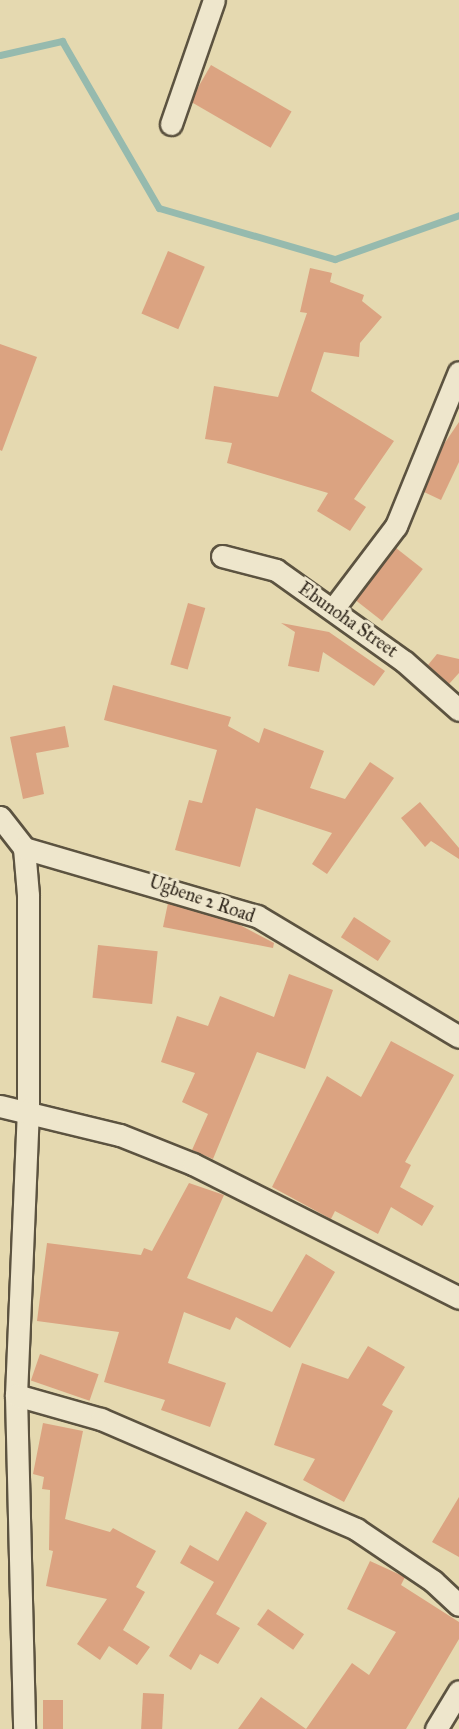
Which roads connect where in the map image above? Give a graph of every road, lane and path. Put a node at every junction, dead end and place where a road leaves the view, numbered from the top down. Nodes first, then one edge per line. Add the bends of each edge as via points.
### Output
1 (214, 0) edge
2 (171, 124) dead end
3 (459, 372) edge
4 (222, 556) dead end
5 (333, 609) junction
6 (459, 710) edge
7 (0, 817) edge
8 (24, 848) junction
9 (459, 1038) edge
10 (0, 1106) edge
11 (28, 1109) junction
12 (459, 1298) edge
13 (9, 1335) edge
14 (16, 1395) junction
15 (459, 1605) edge
16 (459, 1691) edge
17 (24, 1729) edge
18 (436, 1729) edge

1 - 2 street
3 - 5 street via 396,526
4 - 5 street, Ebunoha Street via 276,570
5 - 6 street, Ebunoha Street via 405,662
7 - 8 street
8 - 9 street, Ugbene 2 Road via 257,916
8 - 11 street
10 - 11 street
11 - 12 street via 120,1135 193,1164
11 - 13 street
13 - 14 street
14 - 15 street via 101,1419 356,1529 433,1581
14 - 17 street
16 - 18 street

